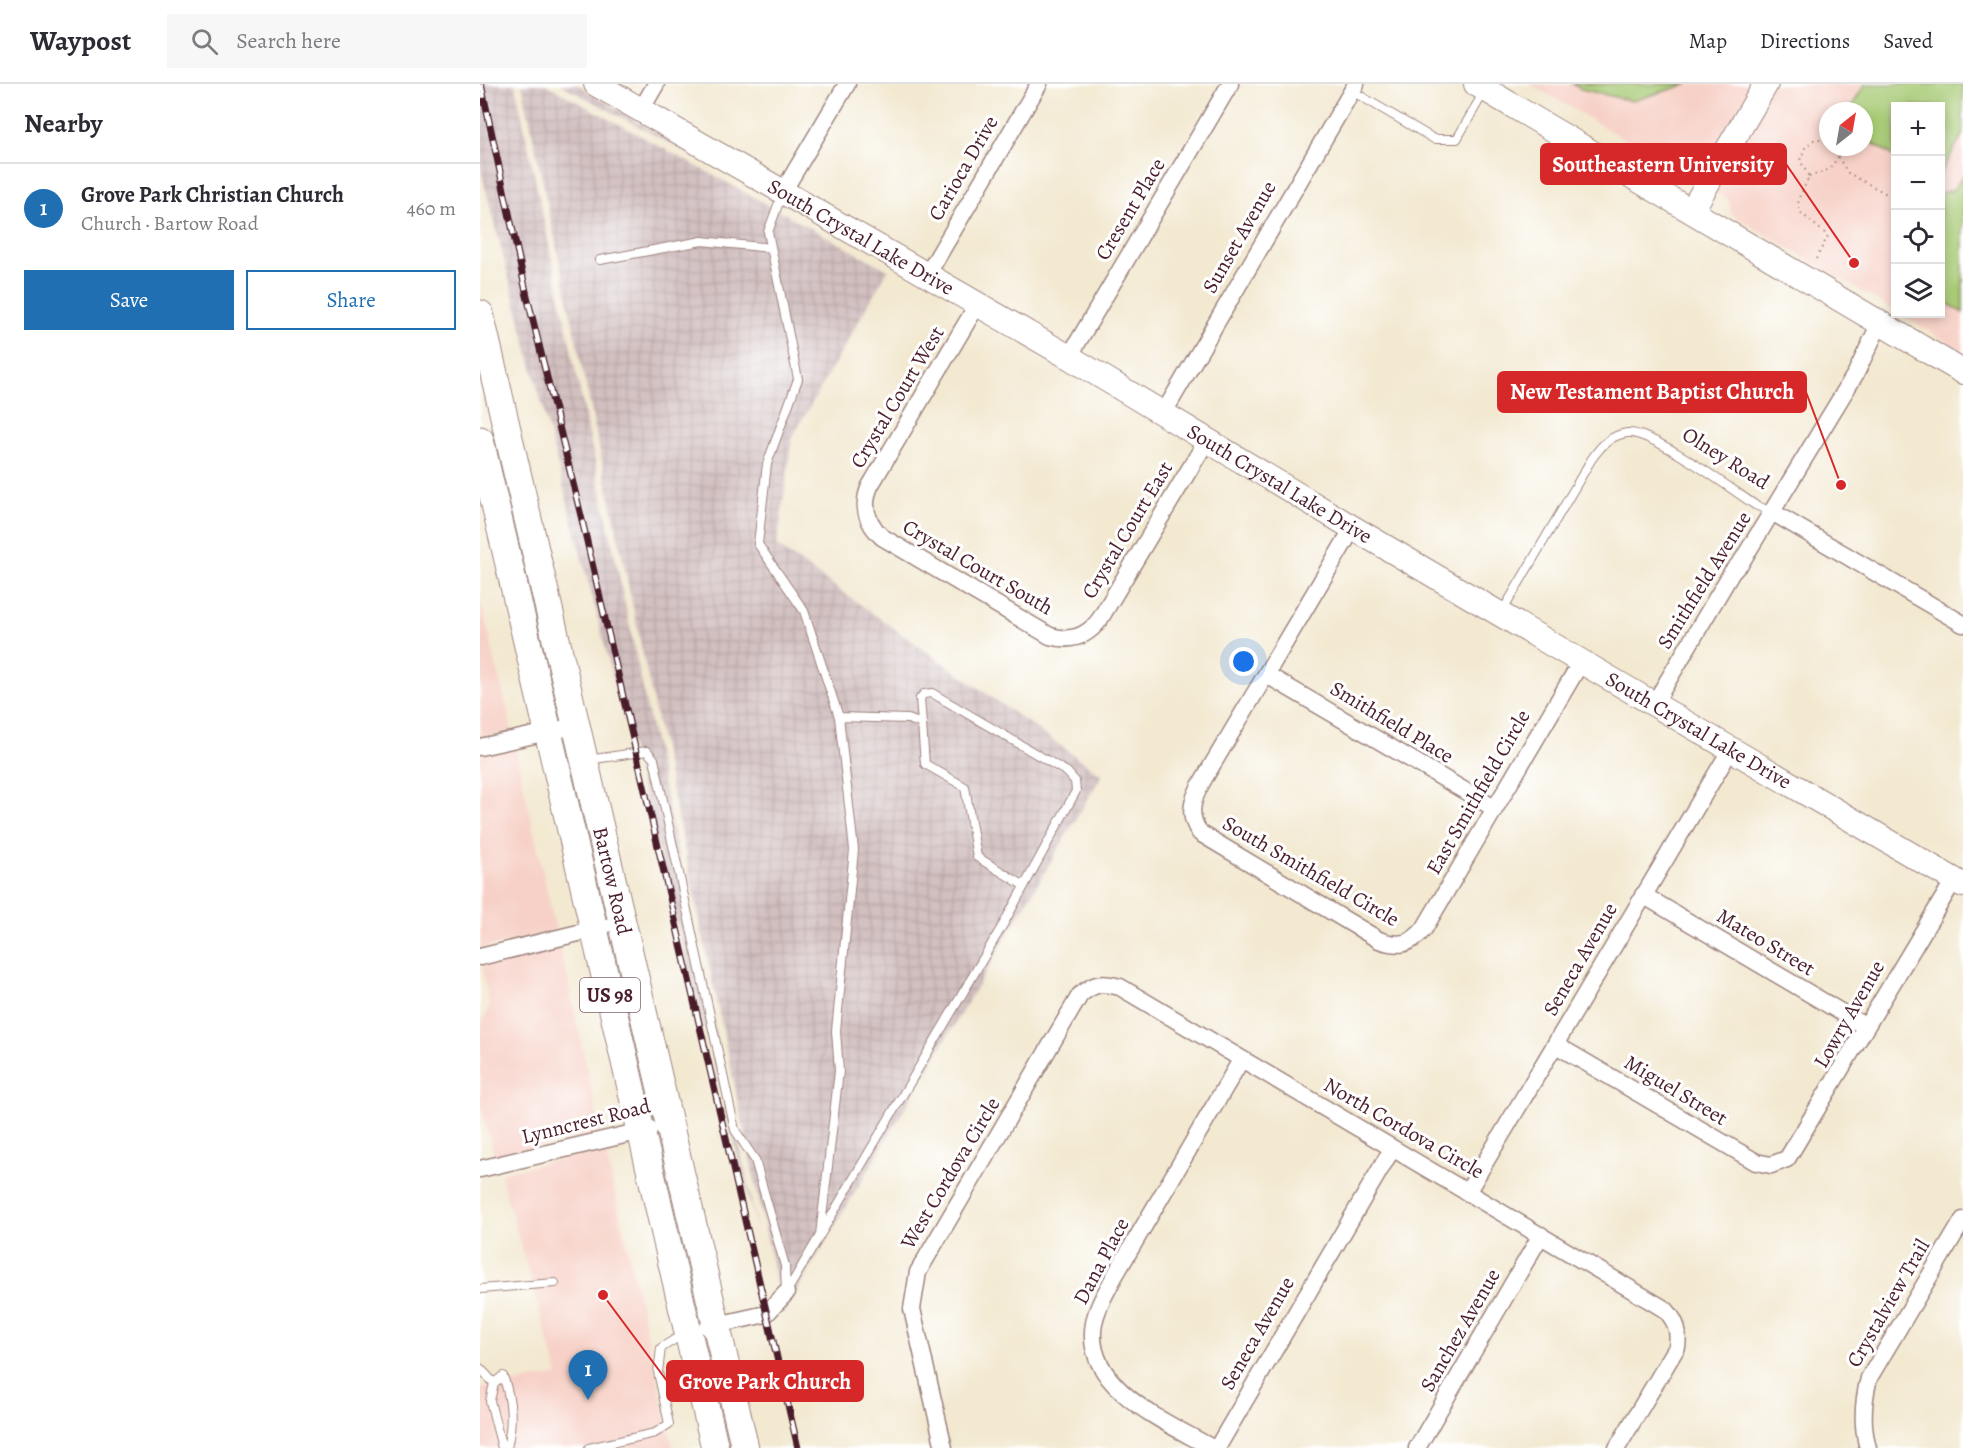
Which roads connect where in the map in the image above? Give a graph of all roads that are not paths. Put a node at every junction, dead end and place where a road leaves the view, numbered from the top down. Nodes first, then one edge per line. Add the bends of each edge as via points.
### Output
1 (596, 84) edge
2 (656, 84) edge
3 (847, 84) edge
4 (1039, 84) edge
5 (1230, 84) edge
6 (1766, 84) edge
7 (1354, 87) edge
8 (1481, 87) edge
9 (641, 110) junction
10 (784, 190) junction
11 (1692, 210) junction
12 (771, 248) junction
13 (600, 260) dead end
14 (927, 275) junction
15 (977, 305) junction
16 (480, 314) edge
17 (1880, 323) junction
18 (1069, 357) junction
19 (1963, 372) edge
20 (1163, 414) junction
21 (1207, 440) junction
22 (481, 447) edge
23 (1772, 512) junction
24 (866, 514) joint
25 (1353, 528) junction
26 (1500, 615) junction
27 (1963, 624) edge
28 (1079, 637) joint
29 (1581, 662) junction
30 (1267, 675) junction
31 (1654, 704) junction
32 (839, 717) junction
33 (922, 724) junction
34 (575, 726) junction
35 (547, 731) junction
36 (480, 747) edge
37 (1731, 749) junction
38 (583, 761) junction
39 (1494, 808) junction
40 (1958, 883) edge
41 (1023, 885) junction
42 (1643, 896) junction
43 (621, 922) junction
44 (594, 930) junction
45 (1411, 941) joint
46 (480, 957) edge
47 (1103, 982) joint
48 (1866, 1027) junction
49 (1556, 1046) junction
50 (1241, 1060) junction
51 (668, 1124) junction
52 (642, 1132) junction
53 (1392, 1149) junction
54 (1776, 1163) joint
55 (480, 1169) edge
56 (1468, 1191) junction
57 (1960, 1230) edge
58 (820, 1235) junction
59 (1541, 1235) junction
60 (555, 1283) dead end
61 (480, 1289) edge
62 (786, 1293) junction
63 (716, 1325) junction
64 (688, 1331) junction
65 (480, 1368) edge
66 (494, 1383) junction
67 (502, 1448) edge
68 (507, 1448) edge
69 (589, 1448) edge
70 (715, 1448) edge
71 (745, 1448) edge
72 (944, 1448) edge
73 (1212, 1448) edge
74 (1217, 1448) edge
75 (1417, 1448) edge
76 (1617, 1448) edge
77 (1868, 1448) edge

1 - 9 street, South Crystal Lake Drive
2 - 9 street
3 - 10 street
4 - 14 street, Carioca Drive
5 - 18 street, Cresent Place
6 - 11 street
7 - 8 lane via 1434,139 1457,139
7 - 20 street, Sunset Avenue
8 - 11 street
9 - 10 street, South Crystal Lake Drive
10 - 12 lane via 768,232
10 - 14 street, South Crystal Lake Drive
11 - 17 street
12 - 13 lane via 702,241
12 - 32 lane via 798,379 767,464 758,544 804,611
14 - 15 street, South Crystal Lake Drive
15 - 18 street, South Crystal Lake Drive
15 - 24 street, Crystal Court West via 870,486
16 - 34 main road, Bartow Road / US 98
17 - 19 street
17 - 23 street, Smithfield Avenue via 1856,373
18 - 20 street, South Crystal Lake Drive
20 - 21 street, South Crystal Lake Drive
21 - 25 street, South Crystal Lake Drive
21 - 28 street, Crystal Court East via 1100,619 1092,630
22 - 35 main road, Bartow Road / US 98
23 - 26 lane, Olney Road via 1657,442 1638,434 1615,436 1591,460
23 - 27 street, Olney Road
23 - 31 street, Smithfield Avenue
24 - 28 street, Crystal Court South via 882,537 1050,636 1063,640
25 - 26 street, South Crystal Lake Drive
25 - 30 street
26 - 29 street, South Crystal Lake Drive
29 - 31 street, South Crystal Lake Drive
29 - 39 street, East Smithfield Circle
30 - 39 street, Smithfield Place
30 - 45 street, South Smithfield Circle via 1193,799 1194,824 1200,833 1379,940 1396,946
31 - 37 street, South Crystal Lake Drive
32 - 33 lane via 908,719
32 - 58 lane via 854,850 836,1031 839,1071
33 - 41 lane via 924,764 965,787 977,857
33 - 41 lane via 920,698 932,693 1067,772 1075,781 1076,791
34 - 35 street
34 - 38 main road, Bartow Road / US 98
35 - 36 street
35 - 44 main road, Bartow Road / US 98
37 - 40 street, South Crystal Lake Drive
37 - 42 street, Seneca Avenue
38 - 43 main road, Bartow Road / US 98
38 - 62 lane via 646,751 654,759 735,1130 755,1160 785,1266
39 - 45 street, East Smithfield Circle via 1424,929
40 - 48 street, Lowry Avenue
41 - 58 lane
42 - 48 street, Mateo Street
42 - 49 street, Seneca Avenue
43 - 44 street
43 - 51 main road, Bartow Road / US 98
44 - 46 street
44 - 52 main road, Bartow Road / US 98
47 - 50 street, North Cordova Circle via 1120,987
47 - 72 street, West Cordova Circle via 1080,995 918,1272 912,1309
48 - 54 street, Lowry Avenue via 1793,1153
49 - 54 street, Miguel Street via 1756,1162
49 - 56 street, Seneca Avenue
50 - 53 street, North Cordova Circle
50 - 73 street, Dana Place via 1114,1276 1094,1324 1096,1354 1106,1377 1128,1399
51 - 52 street, Lynncrest Road
51 - 63 main road, Bartow Road / US 98
52 - 55 street, Lynncrest Road
52 - 64 main road, Bartow Road / US 98
53 - 56 street, North Cordova Circle
53 - 74 street, Seneca Avenue
56 - 59 street, North Cordova Circle
57 - 77 street, Crystalview Trail via 1869,1378 1863,1430
58 - 62 lane
59 - 75 street, Sanchez Avenue
59 - 76 street, North Cordova Circle via 1666,1311 1676,1323 1677,1347
60 - 61 lane
62 - 63 street via 766,1314
63 - 64 street
63 - 71 main road, Bartow Road / US 98
64 - 69 lane via 661,1348 658,1372 669,1424 656,1433
64 - 70 main road, Bartow Road / US 98
65 - 66 lane
66 - 67 lane via 490,1401
66 - 68 lane via 503,1376 511,1396 512,1427

